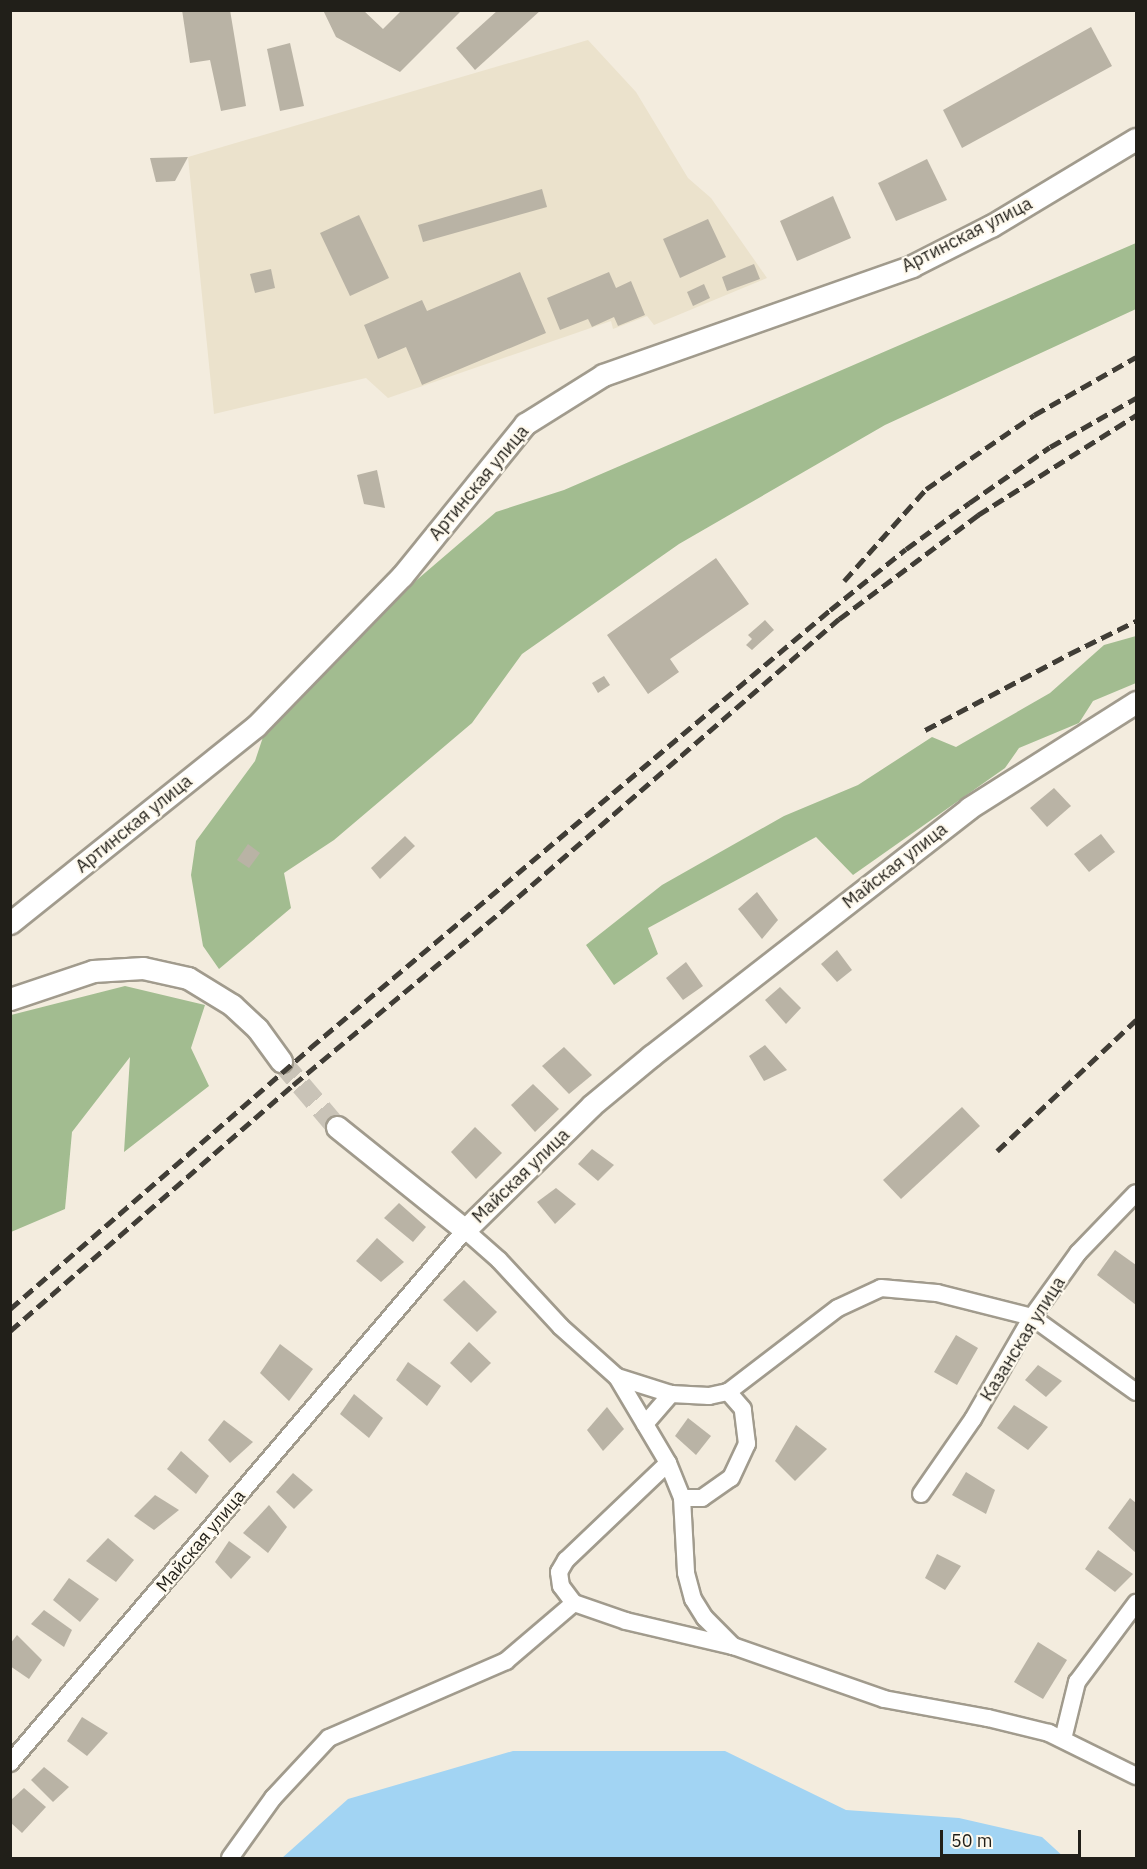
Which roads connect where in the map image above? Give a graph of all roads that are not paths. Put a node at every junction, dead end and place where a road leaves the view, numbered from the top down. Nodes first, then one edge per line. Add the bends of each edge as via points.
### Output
1 (1137, 139) edge
2 (1137, 702) edge
3 (10, 923) edge
4 (11, 999) edge
5 (280, 1061) tunnel mouth
6 (337, 1127) tunnel mouth
7 (1137, 1193) edge
8 (465, 1230) junction
9 (1032, 1317) junction
10 (617, 1377) junction
11 (728, 1392) junction
12 (1137, 1392) edge
13 (670, 1394) junction
14 (645, 1424) junction
15 (668, 1463) junction
16 (921, 1494) dead end
17 (682, 1498) junction
18 (574, 1603) junction
19 (1137, 1603) edge
20 (733, 1646) junction
21 (1063, 1739) junction
22 (10, 1763) edge
23 (1137, 1776) edge
24 (230, 1858) edge

1 - 3 street, Артинская улица via 991,226 912,266 603,375 525,424 402,576 256,726
2 - 8 street, Майская улица via 969,808 651,1056 592,1105
4 - 5 street via 93,971 143,968 188,978 232,1005 257,1028
6 - 8 street
7 - 9 street, Казанская улица via 1078,1253
8 - 10 street
8 - 22 street, Майская улица
9 - 11 street via 937,1293 881,1288 838,1308
9 - 12 street
9 - 16 street, Казанская улица via 973,1419
10 - 13 street
10 - 14 street
11 - 13 street via 709,1396
11 - 17 street via 742,1409 747,1444 731,1478 702,1498
13 - 14 street
14 - 15 street
15 - 17 street
15 - 18 street via 566,1560 559,1572 561,1586
17 - 20 street via 686,1573 693,1599 705,1618
18 - 20 street via 626,1621
18 - 24 street via 506,1661 329,1738 273,1798
19 - 21 street via 1077,1682
20 - 21 street via 884,1699 988,1718
21 - 23 street

